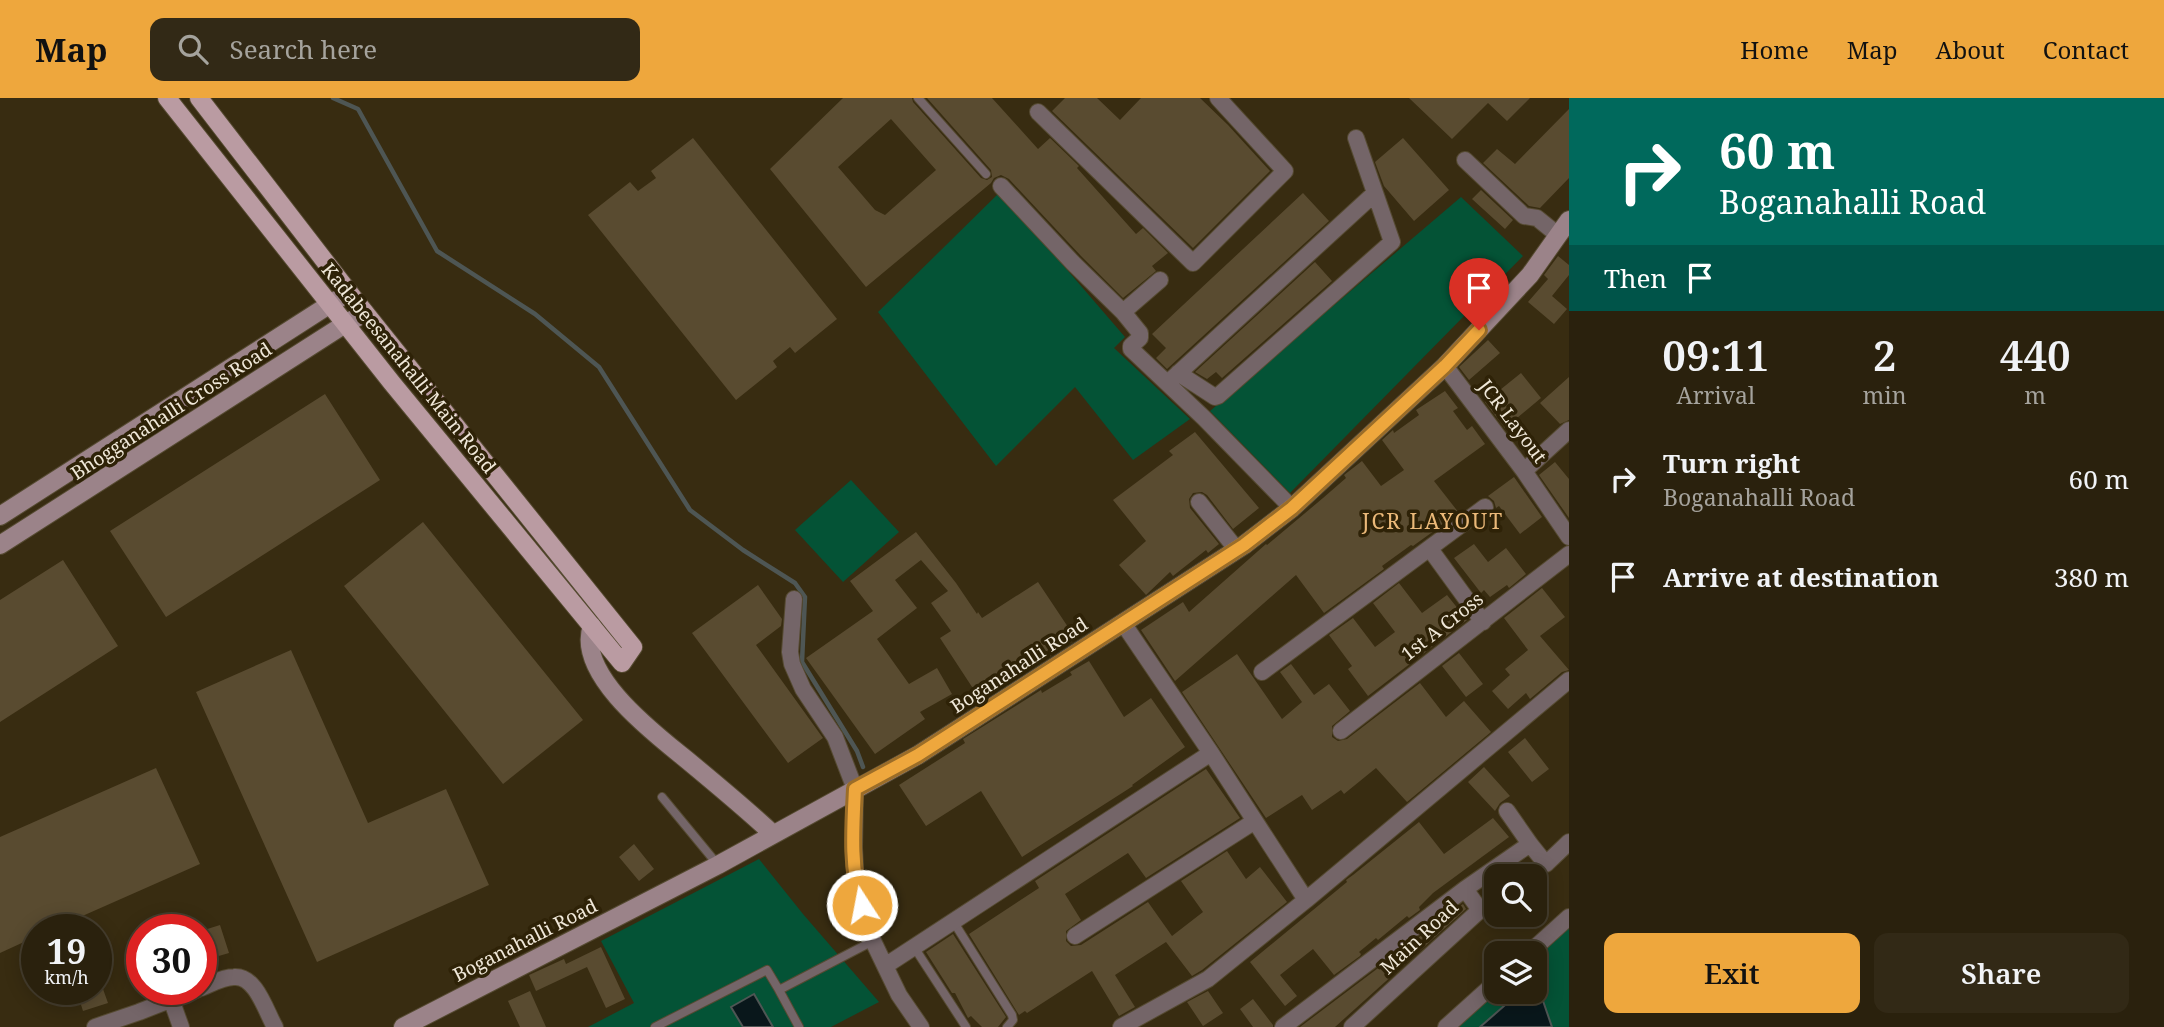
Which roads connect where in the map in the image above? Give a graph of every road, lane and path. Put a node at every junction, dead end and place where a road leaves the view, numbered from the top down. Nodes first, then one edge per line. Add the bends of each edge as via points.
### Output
1 (167, 98) edge
2 (199, 98) edge
3 (918, 98) edge
4 (1218, 98) edge
5 (1038, 112) dead end
6 (1356, 138) dead end
7 (1465, 160) dead end
8 (986, 174) dead end
9 (1001, 186) dead end
10 (1375, 193) junction
11 (1569, 220) edge
12 (1558, 235) junction
13 (1160, 280) dead end
14 (349, 292) junction
15 (331, 305) junction
16 (1124, 312) junction
17 (365, 313) junction
18 (345, 324) junction
19 (1445, 366) junction
20 (1172, 379) junction
21 (1569, 430) edge
22 (1524, 471) junction
23 (39, 491) junction
24 (1199, 502) dead end
25 (1485, 507) dead end
26 (1292, 508) junction
27 (52, 513) junction
28 (0, 516) edge
29 (1569, 537) edge
30 (0, 545) edge
31 (1430, 549) junction
32 (1237, 550) junction
33 (1569, 554) edge
34 (794, 598) dead end
35 (1483, 622) junction
36 (1123, 623) junction
37 (592, 626) junction
38 (1262, 672) dead end
39 (1569, 680) edge
40 (1340, 731) dead end
41 (1211, 753) junction
42 (855, 789) junction
43 (662, 797) dead end
44 (1507, 811) dead end
45 (1255, 821) junction
46 (773, 834) junction
47 (1569, 842) edge
48 (1530, 844) junction
49 (718, 865) junction
50 (1465, 889) junction
51 (1306, 900) junction
52 (1569, 917) edge
53 (953, 921) junction
54 (1075, 936) dead end
55 (873, 941) junction
56 (1542, 941) edge
57 (914, 947) junction
58 (889, 963) junction
59 (217, 981) edge
60 (779, 990) junction
61 (1484, 993) edge
62 (156, 1005) edge
63 (173, 1005) edge
64 (95, 1027) edge
65 (181, 1027) edge
66 (275, 1027) edge
67 (402, 1027) edge
68 (655, 1027) edge
69 (799, 1027) edge
70 (921, 1027) edge
71 (966, 1027) edge
72 (1007, 1027) edge
73 (1121, 1027) edge
74 (1283, 1027) edge
75 (1352, 1027) edge
76 (1446, 1027) edge

1 - 15 main road, Kadabeesanahalli Main Road
2 - 14 main road, Kadabeesanahalli Main Road
3 - 8 lane
4 - 5 street via 1285,170 1193,263
6 - 10 street
7 - 12 street via 1524,216 1537,218
9 - 16 street
10 - 20 street
10 - 20 street via 1392,242 1218,396
11 - 12 street, Boganahalli Road
12 - 19 street, Boganahalli Road via 1530,275
13 - 16 street
14 - 15 street, Bhogganahalli Cross Road
14 - 17 main road, Kadabeesanahalli Main Road
15 - 18 main road, Kadabeesanahalli Main Road
15 - 23 street, Bhogganahalli Cross Road
16 - 20 street via 1141,335 1131,349
17 - 18 street, Bhogganahalli Cross Road
17 - 37 main road, Kadabeesanahalli Main Road via 633,647 622,663
18 - 27 street, Bhogganahalli Cross Road
18 - 37 main road, Kadabeesanahalli Main Road
19 - 22 street, JCR Layout
19 - 26 street, Boganahalli Road
20 - 26 street via 1203,418
21 - 22 street
22 - 29 street, JCR Layout
23 - 27 street
23 - 28 street, Bhogganahalli Cross Road
24 - 32 street
25 - 31 street
26 - 32 street, Boganahalli Road
27 - 30 street, Bhogganahalli Cross Road
31 - 35 street
31 - 38 street
32 - 36 street, Boganahalli Road
33 - 35 street, 1st A Cross
34 - 42 street via 792,664 835,737
35 - 40 street, 1st A Cross
36 - 41 street
36 - 42 street, Boganahalli Road via 918,755
37 - 46 street via 588,644 596,664 625,708
39 - 51 street
41 - 45 street
41 - 53 street
42 - 46 street, Boganahalli Road
42 - 55 street via 856,888
43 - 49 lane
44 - 48 street
45 - 51 street
45 - 54 street
46 - 49 street, Boganahalli Road
47 - 48 street via 1546,864
48 - 50 street, Main Road
49 - 67 street, Boganahalli Road
50 - 74 street
50 - 75 street, Main Road via 1480,910
51 - 73 street via 1208,979
52 - 56 street
53 - 57 street
53 - 72 lane via 1012,1015
55 - 58 street
55 - 60 lane
57 - 58 street
57 - 71 lane
58 - 70 street via 899,995
59 - 66 street via 231,976 244,978
60 - 68 lane via 767,970
60 - 69 lane
61 - 76 street
62 - 64 street
63 - 65 street

